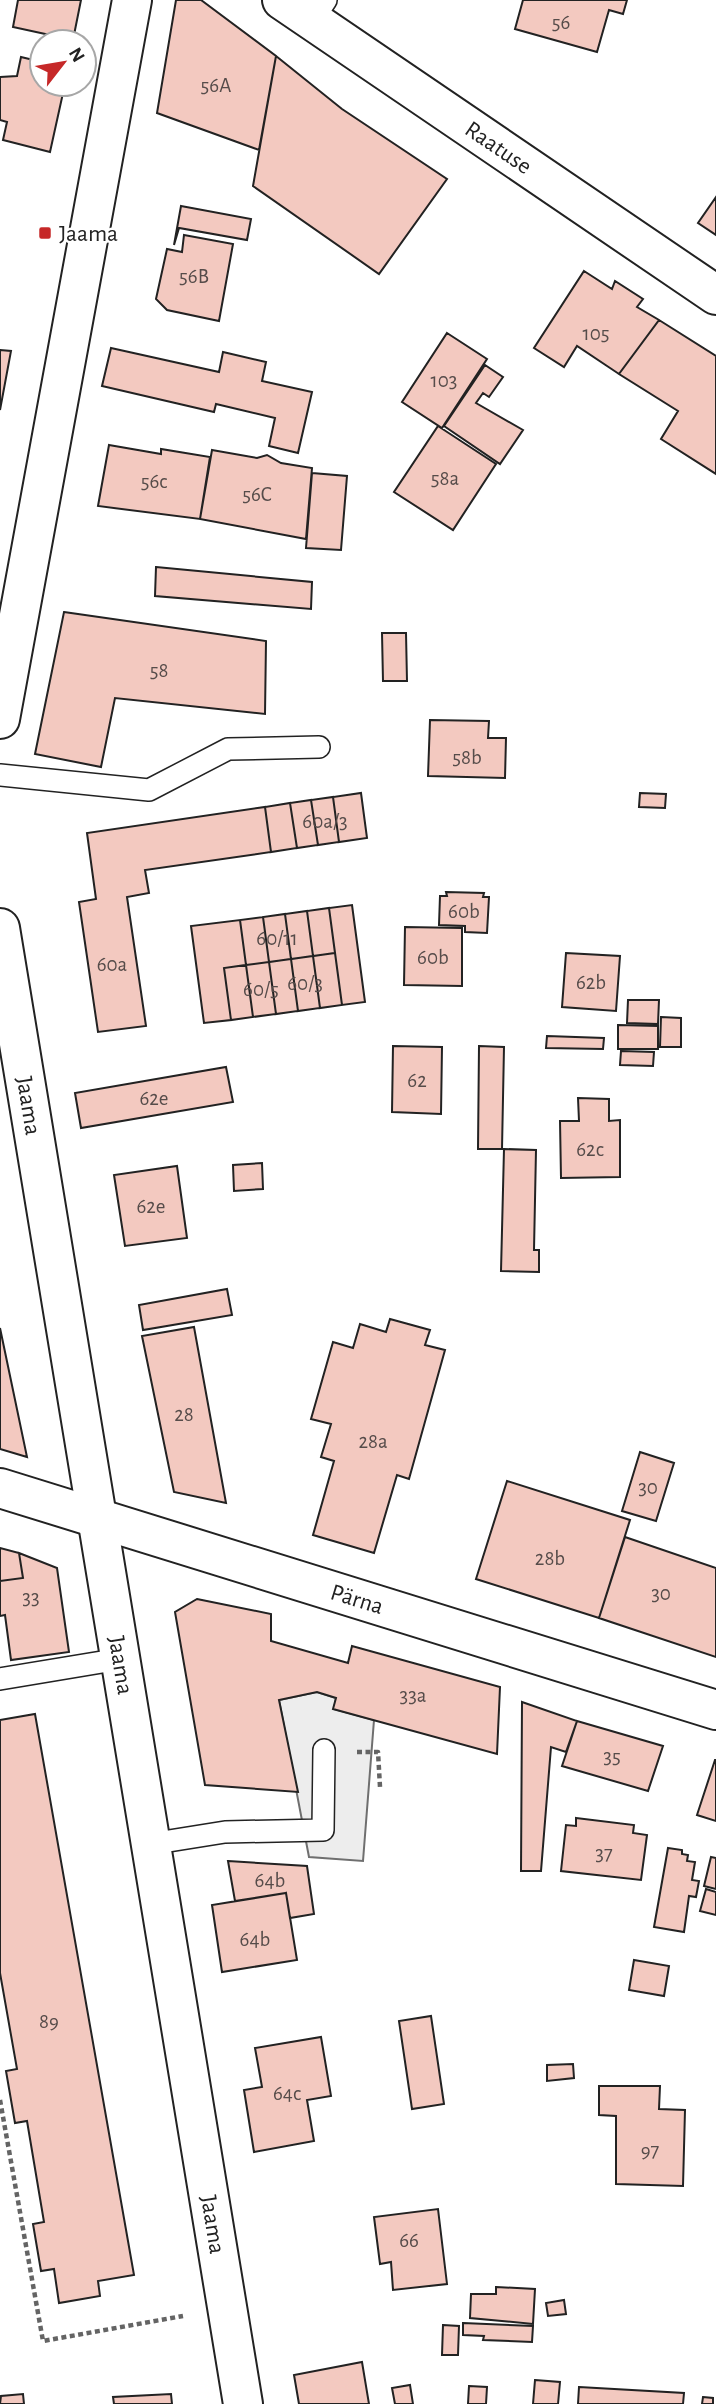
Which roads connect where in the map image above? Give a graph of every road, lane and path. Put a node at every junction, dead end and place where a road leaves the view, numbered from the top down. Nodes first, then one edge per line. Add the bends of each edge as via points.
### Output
1 (132, 0) edge
2 (307, 7) edge
3 (716, 295) edge
4 (0, 719) edge
5 (318, 747) dead end
6 (0, 775) edge
7 (0, 928) edge
8 (0, 1488) edge
9 (96, 1516) junction
10 (120, 1659) junction
11 (0, 1679) edge
12 (716, 1710) edge
13 (324, 1750) dead end
14 (378, 1752) dead end
15 (380, 1787) dead end
16 (150, 1844) junction
17 (0, 2100) edge
18 (226, 2308) junction
19 (243, 2404) edge

1 - 4 street
2 - 3 street, Raatuse
5 - 6 lane via 228,749 149,790
7 - 9 street, Jaama
8 - 9 street, Pärna
9 - 10 street, Jaama
9 - 12 street, Pärna
10 - 11 lane
10 - 16 street, Jaama
13 - 16 lane via 323,1830 225,1832
14 - 15 path
16 - 18 street, Jaama
17 - 18 path via 43,2341
18 - 19 street, Jaama

